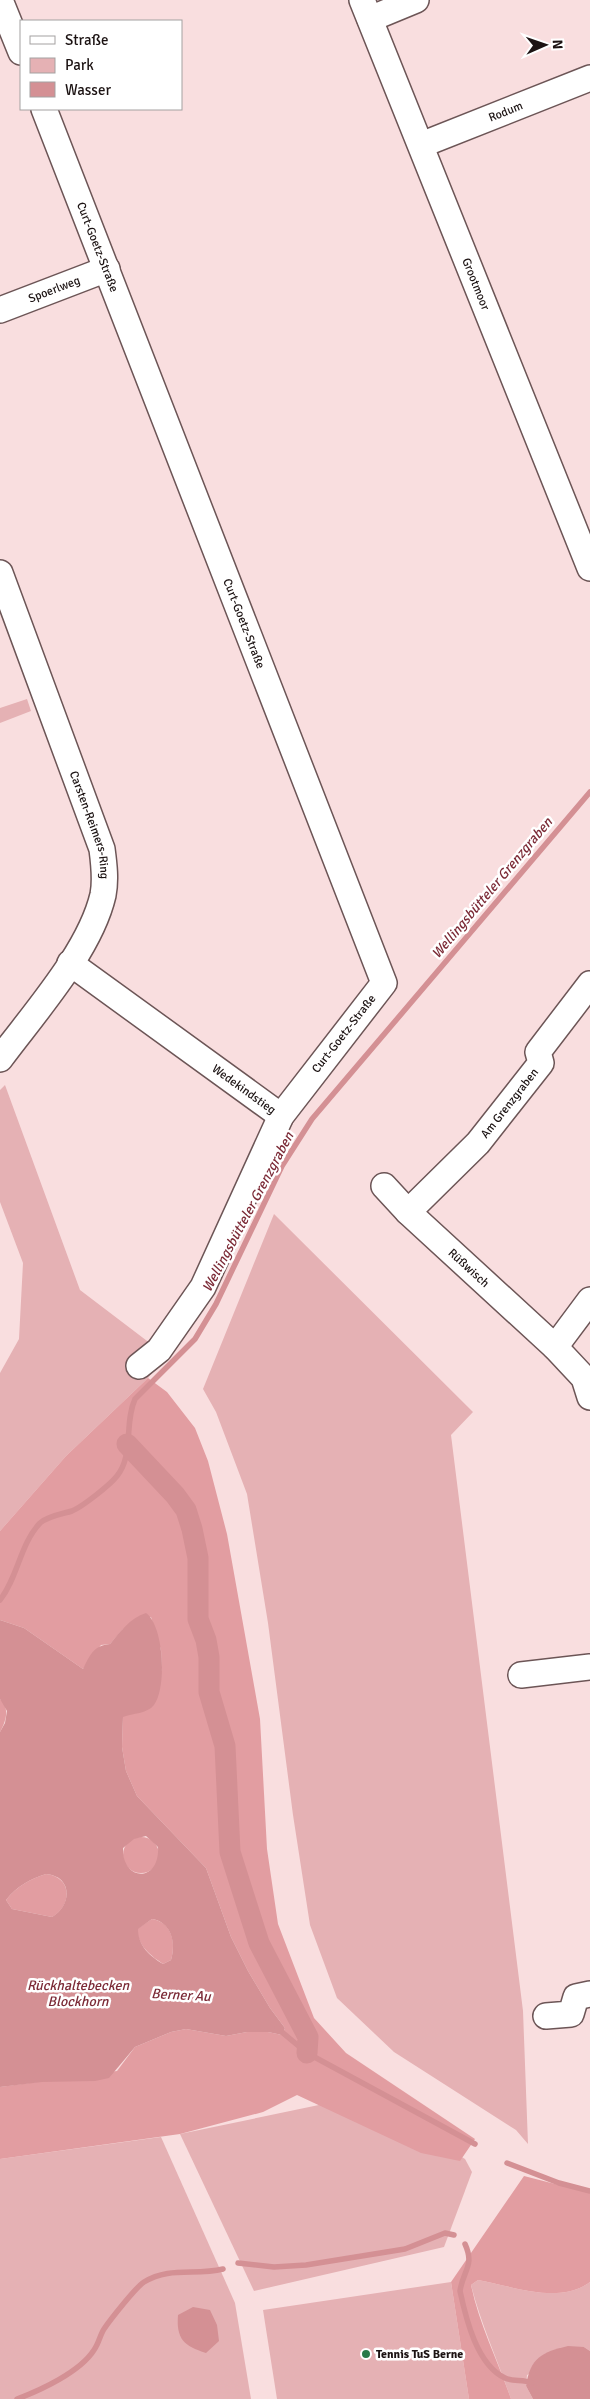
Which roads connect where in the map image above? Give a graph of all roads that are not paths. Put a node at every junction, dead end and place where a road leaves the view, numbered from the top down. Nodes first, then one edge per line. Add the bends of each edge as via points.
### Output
1 (0, 0) edge
2 (416, 0) edge
3 (366, 10) edge
4 (13, 44) edge
5 (590, 78) edge
6 (44, 110) edge
7 (421, 145) junction
8 (107, 269) junction
9 (0, 310) edge
10 (590, 568) edge
11 (0, 573) edge
12 (70, 963) junction
13 (590, 984) edge
14 (0, 1059) edge
15 (281, 1116) junction
16 (384, 1186) dead end
17 (408, 1212) junction
18 (590, 1300) edge
19 (555, 1347) junction
20 (139, 1366) dead end
21 (590, 1397) edge
22 (590, 1667) edge
23 (521, 1675) dead end
24 (590, 1994) edge
25 (546, 2016) dead end

1 - 4 street
2 - 3 street
3 - 7 street, Grootmoor
5 - 7 street, Rodum
6 - 8 street, Curt-Goetz-Straße
7 - 10 street, Grootmoor
8 - 9 street, Spoerlweg
8 - 15 street, Curt-Goetz-Straße via 384,983
11 - 12 street, Carsten-Reimers-Ring via 102,849 103,894 88,933
12 - 14 street, Carsten-Reimers-Ring
12 - 15 street, Wedekindstieg
13 - 17 street, Am Grenzgraben via 538,1052 541,1063 478,1143
15 - 20 street, Wedekindstieg via 203,1287 160,1350
16 - 17 street, Rüßwisch
17 - 19 street, Rüßwisch
18 - 19 street
19 - 21 street, Rüßwisch via 584,1378
22 - 23 street
24 - 25 street via 576,1997 571,2014

